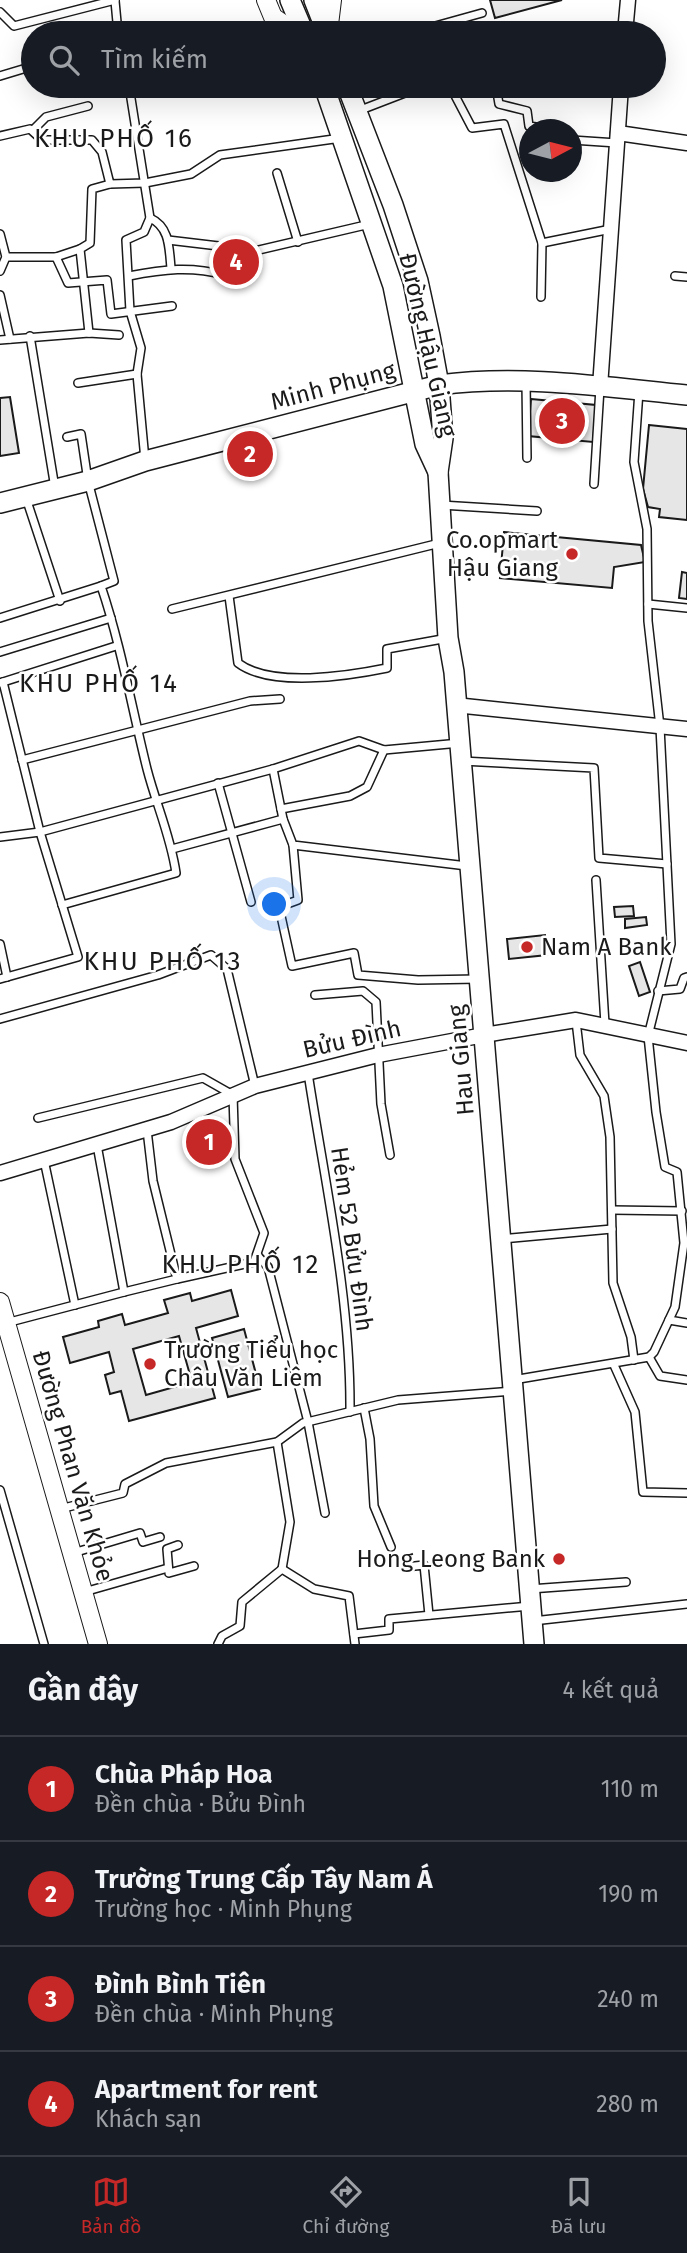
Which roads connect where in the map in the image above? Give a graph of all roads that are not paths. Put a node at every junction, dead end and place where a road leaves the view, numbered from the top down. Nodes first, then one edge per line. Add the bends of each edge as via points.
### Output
1 (266, 0) edge
2 (290, 0) edge
3 (314, 0) edge
4 (332, 0) edge
5 (628, 0) edge
6 (115, 1) edge
7 (0, 12) edge
8 (482, 13) dead end
9 (34, 21) edge
10 (117, 21) edge
11 (279, 21) edge
12 (299, 21) edge
13 (322, 21) edge
14 (329, 21) edge
15 (453, 21) edge
16 (626, 21) edge
17 (21, 24) edge
18 (21, 70) edge
19 (0, 76) edge
20 (132, 98) edge
21 (328, 98) edge
22 (352, 98) edge
23 (391, 98) edge
24 (456, 98) edge
25 (498, 98) edge
26 (620, 98) edge
27 (88, 106) dead end
28 (357, 111) junction
29 (528, 119) edge
30 (33, 130) junction
31 (0, 136) edge
32 (342, 138) junction
33 (617, 138) junction
34 (582, 140) edge
35 (687, 143) edge
36 (277, 173) dead end
37 (145, 183) junction
38 (110, 184) junction
39 (150, 218) junction
40 (372, 223) junction
41 (611, 229) junction
42 (0, 234) edge
43 (168, 240) junction
44 (298, 242) junction
45 (542, 243) junction
46 (80, 249) junction
47 (233, 256) junction
48 (6, 257) junction
49 (57, 257) junction
50 (171, 268) junction
51 (0, 271) edge
52 (129, 276) junction
53 (675, 276) dead end
54 (687, 277) edge
55 (84, 282) junction
56 (0, 295) edge
57 (541, 297) dead end
58 (172, 306) dead end
59 (130, 312) junction
60 (89, 333) junction
61 (119, 335) dead end
62 (30, 336) junction
63 (10, 339) junction
64 (0, 340) edge
65 (137, 374) junction
66 (526, 382) junction
67 (78, 383) dead end
68 (439, 385) junction
69 (600, 387) junction
70 (414, 391) junction
71 (639, 391) junction
72 (687, 395) edge
73 (67, 437) dead end
74 (527, 458) dead end
75 (145, 461) junction
76 (438, 472) junction
77 (88, 481) junction
78 (594, 484) dead end
79 (55, 488) junction
80 (26, 498) junction
81 (0, 503) edge
82 (440, 505) junction
83 (537, 511) dead end
84 (443, 542) junction
85 (100, 586) junction
86 (229, 596) junction
87 (60, 601) junction
88 (648, 604) junction
89 (687, 608) edge
90 (173, 609) dead end
91 (0, 618) edge
92 (111, 618) junction
93 (448, 638) junction
94 (116, 646) junction
95 (0, 652) edge
96 (1, 682) edge
97 (280, 699) dead end
98 (456, 705) junction
99 (660, 727) junction
100 (687, 729) edge
101 (137, 730) junction
102 (384, 750) junction
103 (460, 752) junction
104 (22, 760) junction
105 (272, 769) junction
106 (218, 783) junction
107 (155, 800) junction
108 (281, 809) junction
109 (283, 819) junction
110 (40, 832) junction
111 (231, 833) junction
112 (0, 837) edge
113 (293, 845) junction
114 (172, 849) junction
115 (667, 864) junction
116 (470, 866) junction
117 (596, 880) dead end
118 (250, 902) dead end
119 (62, 905) junction
120 (0, 944) edge
121 (687, 976) edge
122 (4, 978) edge
123 (479, 979) junction
124 (658, 990) junction
125 (315, 995) dead end
126 (0, 1019) edge
127 (576, 1020) junction
128 (605, 1024) junction
129 (484, 1035) junction
130 (649, 1035) junction
131 (687, 1043) edge
132 (378, 1055) junction
133 (307, 1073) junction
134 (255, 1086) junction
135 (233, 1095) junction
136 (38, 1118) dead end
137 (147, 1129) junction
138 (97, 1144) junction
139 (390, 1155) dead end
140 (44, 1160) junction
141 (687, 1170) edge
142 (677, 1172) junction
143 (0, 1173) edge
144 (612, 1210) junction
145 (682, 1210) junction
146 (612, 1229) junction
147 (501, 1240) junction
148 (257, 1255) junction
149 (683, 1269) edge
150 (177, 1279) junction
151 (124, 1292) junction
152 (0, 1302) edge
153 (75, 1305) junction
154 (669, 1320) junction
155 (6, 1323) junction
156 (687, 1324) edge
157 (649, 1357) junction
158 (634, 1360) junction
159 (614, 1365) junction
160 (687, 1380) edge
161 (512, 1385) junction
162 (364, 1408) junction
163 (350, 1412) junction
164 (308, 1422) junction
165 (277, 1441) junction
166 (0, 1490) edge
167 (687, 1493) edge
168 (60, 1510) junction
169 (325, 1513) dead end
170 (160, 1537) dead end
171 (178, 1545) dead end
172 (391, 1547) dead end
173 (72, 1553) junction
174 (194, 1566) dead end
175 (406, 1567) dead end
176 (168, 1569) junction
177 (282, 1569) junction
178 (626, 1582) dead end
179 (83, 1592) junction
180 (687, 1604) edge
181 (531, 1605) junction
182 (429, 1615) junction
183 (354, 1634) junction
184 (44, 1644) edge
185 (98, 1644) edge
186 (218, 1644) edge
187 (355, 1644) edge
188 (534, 1644) edge

1 - 11 street
2 - 12 main road
3 - 13 main road
4 - 14 street
5 - 16 street
6 - 9 lane
6 - 10 lane
7 - 17 lane via 14,26
8 - 15 lane
18 - 19 lane
20 - 37 lane
21 - 32 main road, Đường Hậu Giang
22 - 28 main road, Đường Hậu Giang
23 - 28 lane
24 - 45 lane via 472,128 504,124
25 - 29 lane via 499,104 527,111
26 - 33 street
27 - 30 lane via 46,117
28 - 68 main road, Đường Hậu Giang via 418,281
30 - 31 lane
30 - 38 lane via 42,139 92,140 102,152
32 - 37 lane via 220,155 191,174
32 - 40 main road, Đường Hậu Giang
33 - 34 lane
33 - 35 street
33 - 41 street
36 - 44 lane
37 - 38 lane
37 - 39 lane
38 - 46 lane via 92,189 90,243
39 - 43 lane via 160,222
39 - 52 lane via 144,232 126,240
40 - 44 lane
40 - 70 main road, Đường Hậu Giang via 393,286
41 - 45 lane
41 - 69 street
42 - 48 lane
43 - 47 lane via 227,247
43 - 50 lane
44 - 47 lane
45 - 57 lane
46 - 49 lane
46 - 55 lane
47 - 50 lane via 225,275 199,268
48 - 49 lane
48 - 51 lane
49 - 55 lane via 68,283
50 - 52 lane
52 - 59 lane
53 - 54 lane
55 - 59 lane via 107,280 111,314
55 - 60 lane
56 - 63 lane
58 - 59 lane
59 - 65 lane via 141,348
60 - 61 lane
60 - 62 lane
62 - 63 lane
62 - 79 lane
63 - 64 lane
65 - 67 lane
65 - 75 lane
66 - 68 main road, Minh Phụng via 472,380
66 - 69 main road, Minh Phụng
66 - 74 lane
68 - 70 main road, Minh Phụng
68 - 76 main road, Đường Hậu Giang via 443,438
69 - 71 main road, Minh Phụng
69 - 78 lane
70 - 75 main road, Minh Phụng
70 - 76 main road, Đường Hậu Giang via 425,444
71 - 72 main road, Minh Phụng
71 - 88 lane via 634,462 647,529
73 - 77 lane via 81,434
75 - 77 main road, Minh Phụng
76 - 82 main road, Hau Giang
77 - 79 main road, Minh Phụng
77 - 85 lane via 114,581
79 - 80 main road, Minh Phụng
80 - 81 main road, Minh Phụng
80 - 87 lane
82 - 83 lane
82 - 84 main road, Hau Giang
84 - 86 lane
84 - 93 main road, Hau Giang
85 - 87 lane
85 - 92 lane
86 - 90 lane
86 - 93 lane via 238,663 249,672 307,678 351,675 387,668 387,649
87 - 91 lane
88 - 89 lane
88 - 99 lane
92 - 94 lane
92 - 95 lane
93 - 98 main road, Hau Giang
94 - 96 lane
94 - 101 lane
96 - 104 lane
97 - 101 lane via 250,701
98 - 99 street
98 - 103 main road, Hau Giang
99 - 100 street
99 - 115 lane
101 - 104 lane
101 - 107 lane
102 - 103 lane
102 - 105 lane via 359,741
102 - 108 lane via 367,787 350,796
103 - 115 lane via 594,768 599,858
103 - 116 main road, Hau Giang
104 - 110 lane
105 - 106 lane
105 - 108 lane
106 - 107 lane
106 - 111 lane
107 - 110 lane
107 - 114 lane
108 - 109 lane
109 - 111 lane
109 - 113 lane
110 - 112 lane
110 - 119 lane
111 - 114 lane
111 - 118 lane
113 - 116 lane
113 - 123 lane via 298,900 279,907 292,966 355,953 358,975
114 - 119 lane via 176,873
115 - 124 lane via 671,944
116 - 123 main road, Hau Giang
117 - 128 lane
119 - 122 lane via 78,957
120 - 122 lane
121 - 124 lane via 680,989
123 - 129 main road, Hau Giang
124 - 130 lane
125 - 132 lane via 363,991 376,1002
126 - 134 lane via 158,975 211,955 227,969
127 - 128 street, Bửu Đình
127 - 129 street, Bửu Đình
127 - 144 lane via 580,1055 604,1096
128 - 130 street, Bửu Đình
129 - 132 street, Bửu Đình
129 - 147 main road, Hau Giang
130 - 131 street, Bửu Đình
130 - 142 lane via 665,1167
132 - 133 street, Bửu Đình
132 - 139 lane
133 - 134 street, Bửu Đình
133 - 163 lane, Hẻm 52 Bửu Đình via 344,1318
134 - 135 street, Bửu Đình
135 - 136 lane via 203,1078
135 - 137 street, Bửu Đình
135 - 148 lane via 235,1159 264,1233
137 - 138 street, Bửu Đình
137 - 150 lane via 153,1181
138 - 140 street, Bửu Đình
138 - 151 lane
140 - 143 street, Bửu Đình
140 - 153 lane
141 - 142 lane
142 - 145 lane
144 - 145 lane
144 - 146 lane
145 - 149 lane
146 - 147 lane
146 - 158 lane via 613,1283
147 - 161 main road, Hau Giang
148 - 150 lane via 254,1262
148 - 164 lane via 268,1266
149 - 154 lane
150 - 151 lane
151 - 153 lane
152 - 155 street, Đường Phan Văn Khỏe
153 - 155 lane
154 - 156 lane
154 - 157 lane
155 - 168 street, Đường Phan Văn Khỏe
157 - 158 lane
157 - 160 lane via 660,1376
158 - 159 lane
159 - 161 lane
159 - 167 lane via 635,1412 643,1492
161 - 162 lane
161 - 181 main road, Hau Giang
162 - 163 lane
162 - 172 lane via 374,1506
163 - 164 lane
164 - 165 lane
164 - 169 lane
165 - 168 lane via 166,1463 125,1484 123,1493
165 - 177 lane via 290,1522
166 - 184 lane
168 - 173 street, Đường Phan Văn Khỏe
170 - 173 lane via 144,1542 140,1533
171 - 176 lane via 167,1549
173 - 179 street, Đường Phan Văn Khỏe
174 - 176 lane via 169,1573
175 - 182 lane via 424,1565
176 - 179 lane
177 - 183 lane via 314,1590 349,1596
177 - 186 lane via 242,1602 240,1626 222,1636
178 - 181 lane
179 - 185 street, Đường Phan Văn Khỏe
180 - 181 lane
181 - 182 lane
181 - 188 main road, Hau Giang
182 - 183 lane via 389,1619 389,1630
183 - 187 lane

